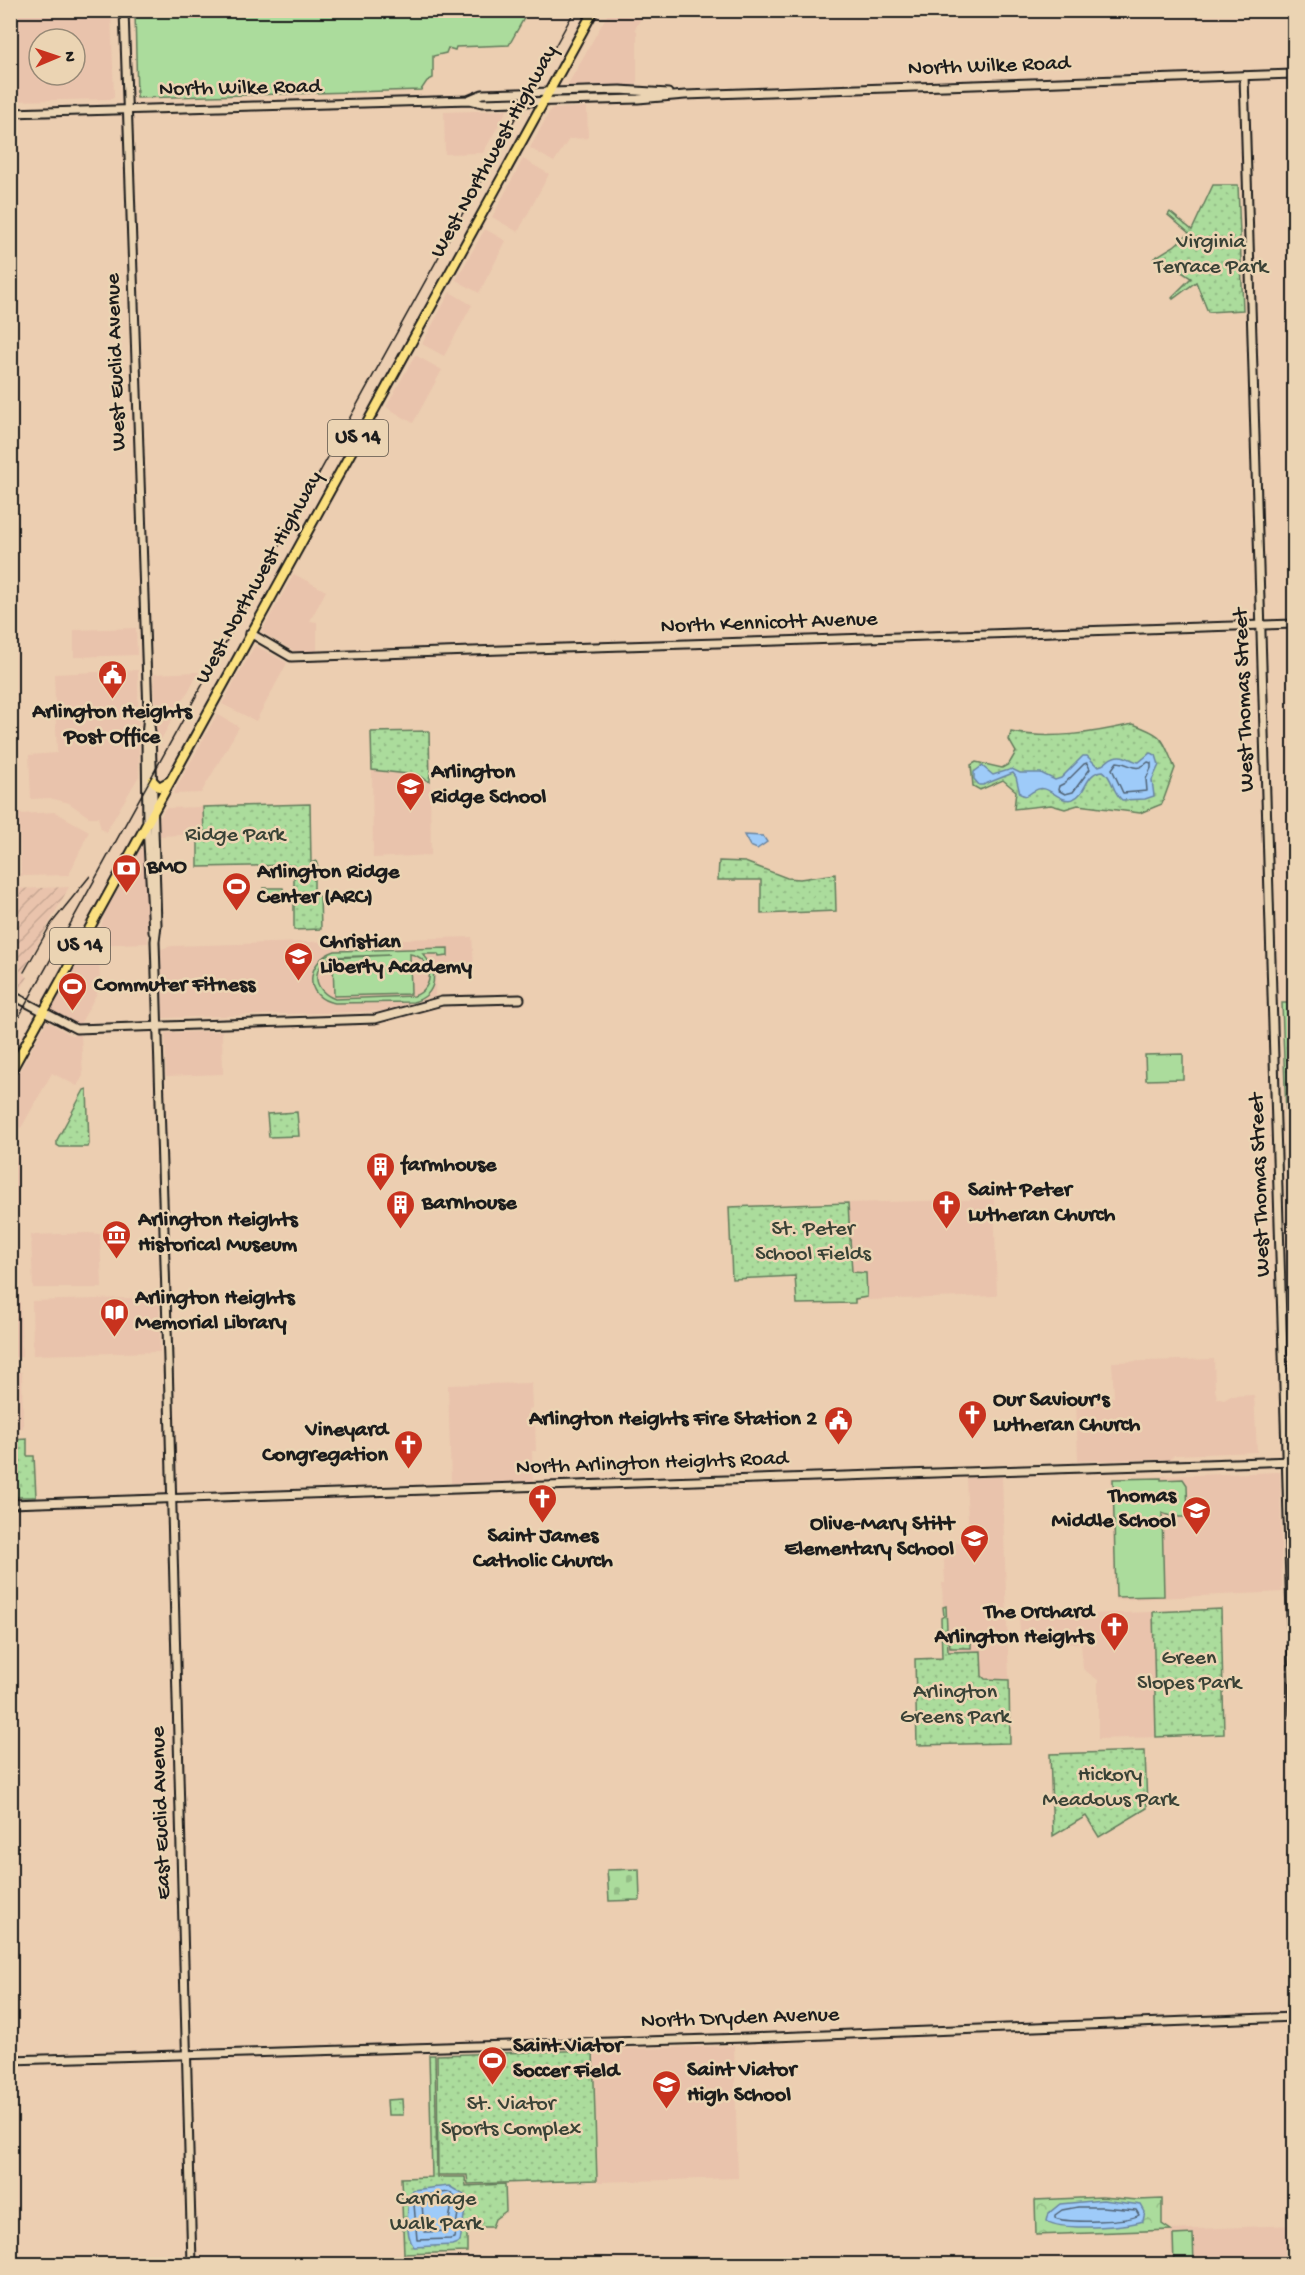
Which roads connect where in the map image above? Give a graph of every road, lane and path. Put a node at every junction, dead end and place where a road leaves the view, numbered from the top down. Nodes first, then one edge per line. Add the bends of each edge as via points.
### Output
1 (124, 10) edge
2 (594, 10) edge
3 (1294, 74) edge
4 (1244, 76) junction
5 (549, 92) junction
6 (685, 95) junction
7 (470, 99) junction
8 (545, 102) junction
9 (126, 110) junction
10 (10, 112) edge
11 (1294, 624) edge
12 (1260, 626) junction
13 (250, 633) junction
14 (148, 713) junction
15 (152, 780) junction
16 (171, 780) junction
17 (153, 813) junction
18 (147, 825) junction
19 (155, 941) junction
20 (10, 994) edge
21 (520, 999) dead end
22 (44, 1012) junction
23 (158, 1026) junction
24 (10, 1073) edge
25 (168, 1360) joint
26 (1286, 1461) junction
27 (1294, 1461) edge
28 (171, 1499) junction
29 (10, 1504) edge
30 (1294, 1714) edge
31 (1294, 2017) edge
32 (186, 2056) junction
33 (10, 2060) edge
34 (192, 2265) edge

1 - 9 street, West Euclid Avenue
2 - 5 main road, West Northwest Highway / US 14
3 - 4 street, North Wilke Road
4 - 6 street, North Wilke Road
4 - 12 street, West Thomas Street
5 - 6 street, North Wilke Road via 621,90
5 - 7 street, North Wilke Road via 482,94
5 - 8 main road, West Northwest Highway / US 14
6 - 8 street, North Wilke Road
7 - 8 street, North Wilke Road via 482,103
7 - 9 street, North Wilke Road
8 - 13 main road, West Northwest Highway / US 14
9 - 10 street, North Wilke Road
9 - 14 street, West Euclid Avenue
11 - 12 street, North Kennicott Avenue
12 - 13 street, North Kennicott Avenue via 291,657
12 - 26 street, West Thomas Street
13 - 16 main road, West Northwest Highway / US 14
14 - 15 street, West Euclid Avenue
14 - 18 street, West Euclid Avenue
15 - 16 main road via 159,787
15 - 17 street, West Euclid Avenue
16 - 17 main road, West Northwest Highway / US 14
17 - 18 main road, West Northwest Highway / US 14
17 - 19 street, West Euclid Avenue
18 - 19 street, West Euclid Avenue
18 - 22 main road, West Northwest Highway / US 14
19 - 23 street, West Euclid Avenue
20 - 22 street
21 - 23 street via 442,1001 375,1018
22 - 23 street via 76,1029
22 - 24 main road, West Northwest Highway / US 14
23 - 25 street, West Euclid Avenue
25 - 28 street, East Euclid Avenue
26 - 27 street, North Arlington Heights Road
26 - 28 street, North Arlington Heights Road
26 - 30 street, West Thomas Street
28 - 29 street, North Arlington Heights Road
28 - 32 street, East Euclid Avenue
31 - 32 street, North Dryden Avenue
32 - 33 street, North Dryden Avenue
32 - 34 street, East Euclid Avenue

